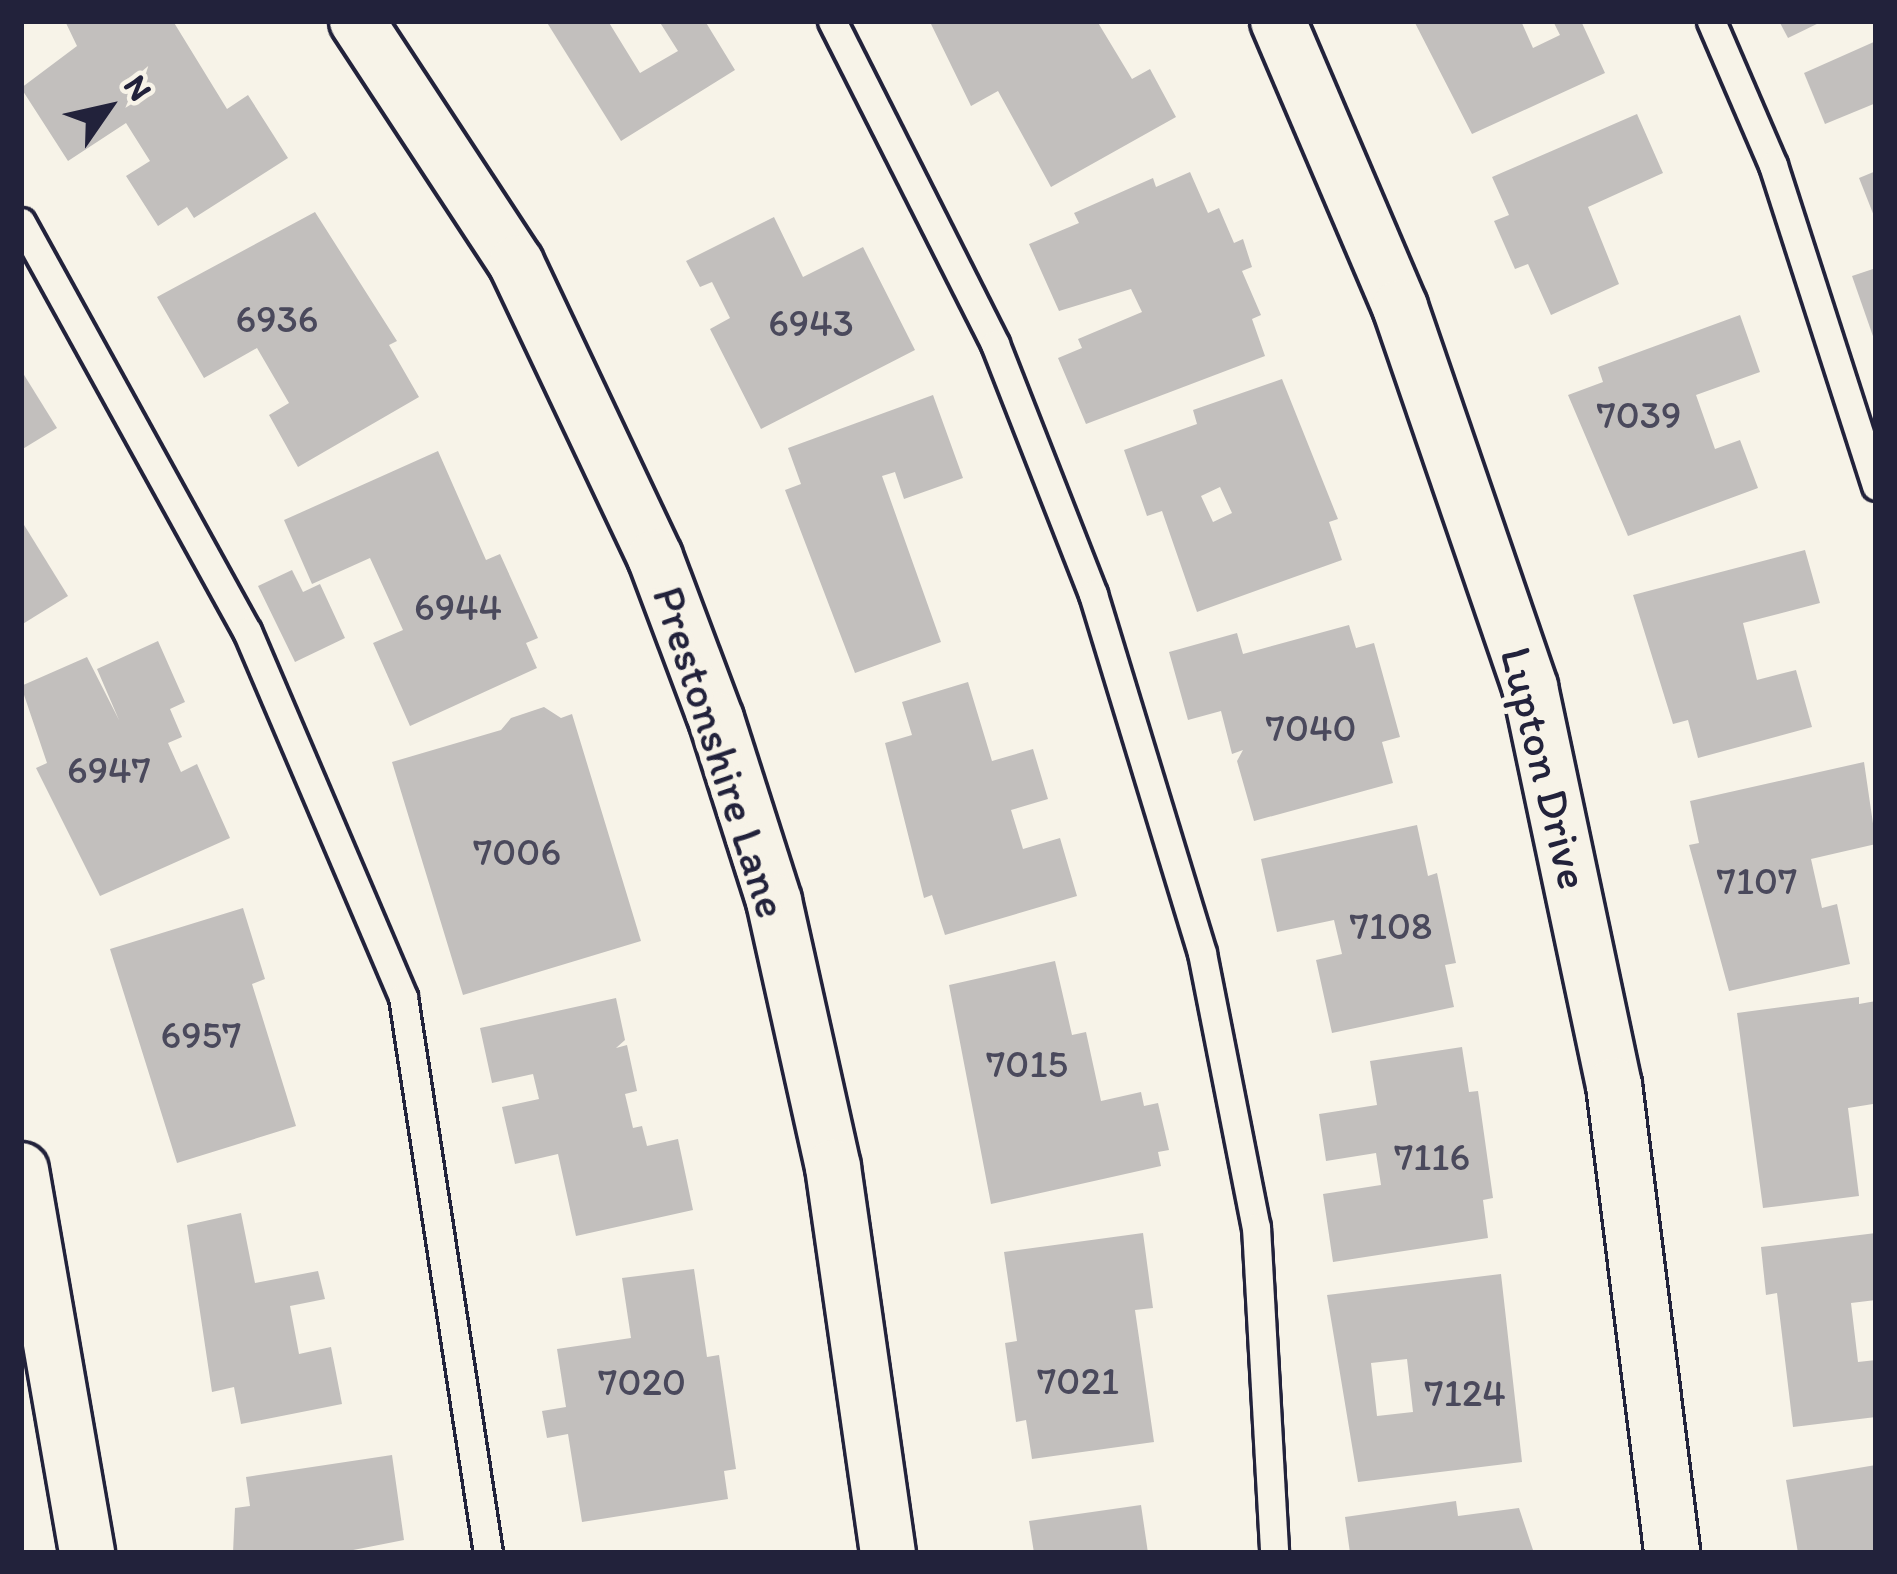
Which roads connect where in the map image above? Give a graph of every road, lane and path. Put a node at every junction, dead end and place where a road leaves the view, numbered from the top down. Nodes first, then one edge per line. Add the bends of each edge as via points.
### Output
1 (357, 21) edge
2 (832, 21) edge
3 (1277, 21) edge
4 (1712, 21) edge
5 (21, 223) edge
6 (1876, 487) edge
7 (21, 1170) edge
8 (28, 1246) edge
9 (87, 1553) edge
10 (488, 1553) edge
11 (888, 1553) edge
12 (1274, 1553) edge
13 (1672, 1553) edge

1 - 11 street, Prestonshire Lane via 516,263 655,556 716,719 773,901 832,1167
2 - 12 lane via 995,344 1093,594 1202,953 1256,1227
3 - 13 street, Lupton Drive via 1400,307 1530,687 1614,1085
4 - 6 lane via 1774,165
5 - 10 lane via 247,631 403,997
7 - 8 street
8 - 9 street

